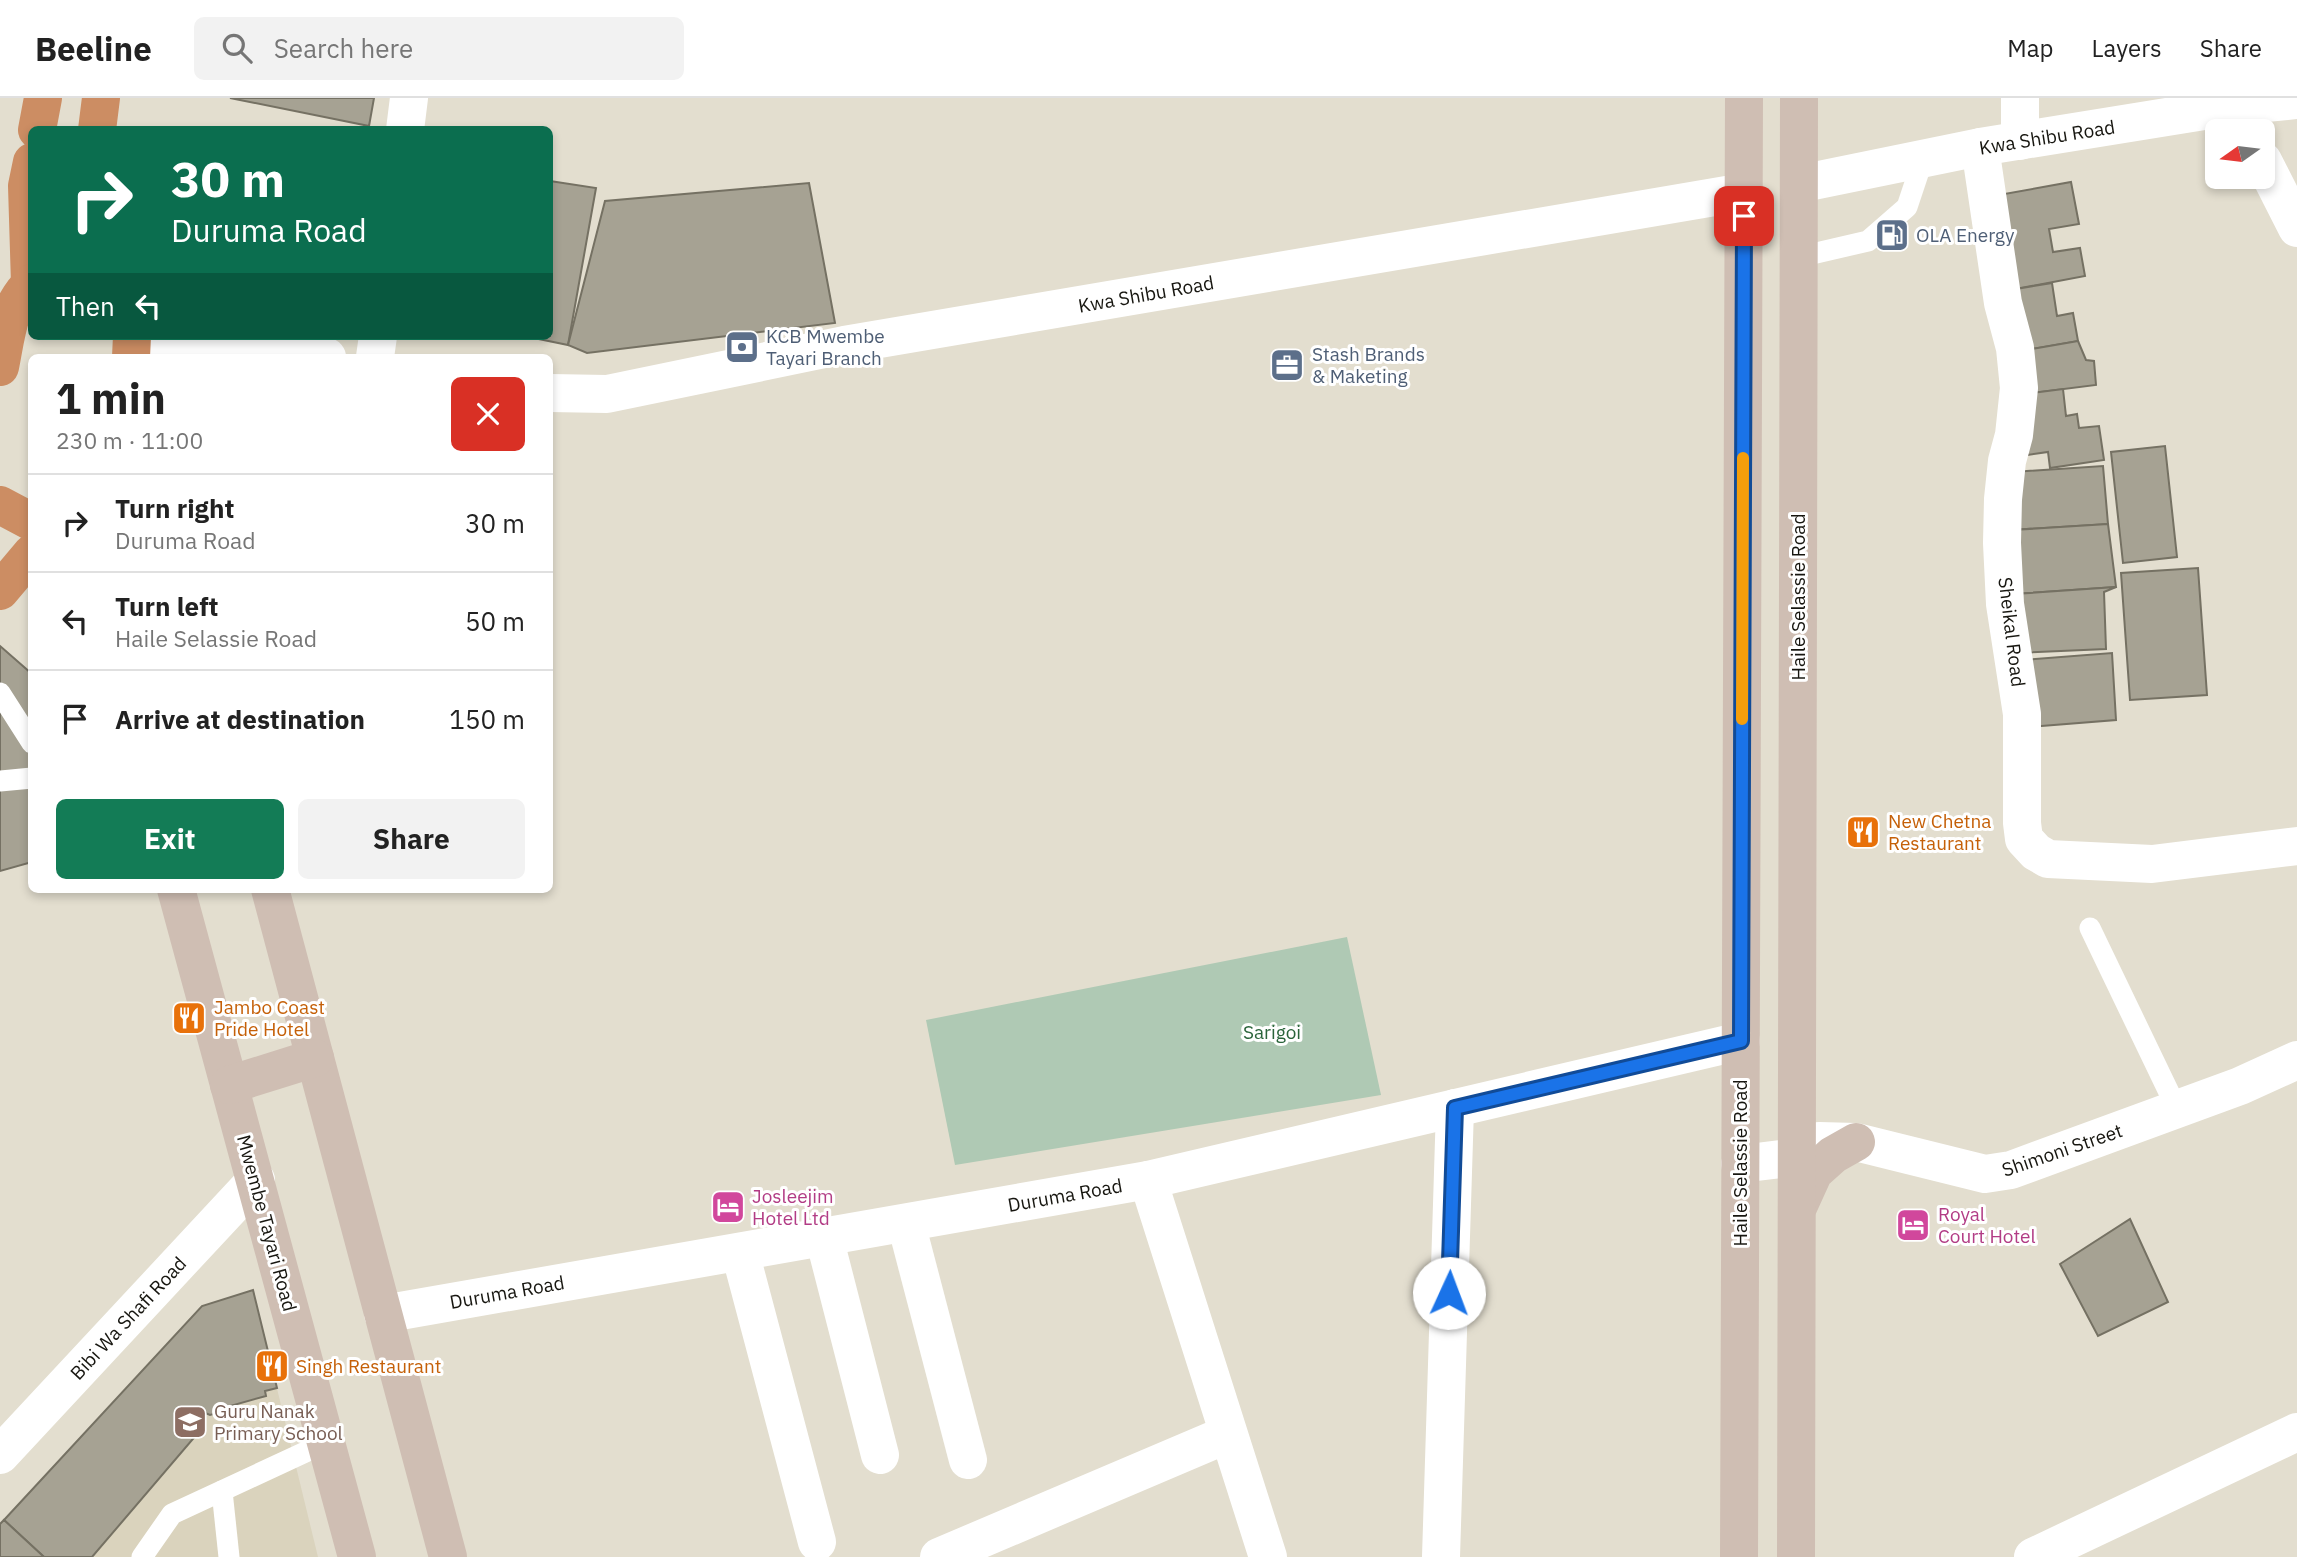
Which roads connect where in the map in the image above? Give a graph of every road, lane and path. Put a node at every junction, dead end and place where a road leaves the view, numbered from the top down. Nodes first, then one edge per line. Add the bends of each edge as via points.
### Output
1 (43, 98) edge
2 (101, 98) edge
3 (409, 98) edge
4 (1744, 98) edge
5 (1799, 98) edge
6 (2020, 98) edge
7 (2297, 100) edge
8 (2236, 112) edge
9 (38, 126) edge
10 (97, 126) edge
11 (406, 126) edge
12 (2020, 141) junction
13 (1980, 147) junction
14 (1923, 159) junction
15 (28, 181) edge
16 (1799, 184) junction
17 (2275, 185) edge
18 (1744, 192) junction
19 (2297, 228) edge
20 (1799, 257) junction
21 (1744, 263) junction
22 (19, 296) edge
23 (132, 345) edge
24 (278, 354) edge
25 (0, 367) edge
26 (553, 393) edge
27 (0, 505) edge
28 (28, 520) edge
29 (28, 557) edge
30 (0, 591) edge
31 (0, 694) edge
32 (28, 737) edge
33 (28, 778) edge
34 (0, 781) edge
35 (2297, 846) edge
36 (177, 893) edge
37 (271, 893) edge
38 (2090, 928) dead end
39 (1741, 1041) junction
40 (315, 1058) junction
41 (2297, 1060) edge
42 (229, 1085) junction
43 (1455, 1108) junction
44 (2176, 1110) junction
45 (1856, 1142) junction
46 (1797, 1157) junction
47 (1740, 1164) junction
48 (256, 1180) junction
49 (1148, 1180) junction
50 (1797, 1210) junction
51 (905, 1223) junction
52 (824, 1237) junction
53 (740, 1252) junction
54 (383, 1314) junction
55 (2297, 1432) edge
56 (1228, 1434) junction
57 (327, 1442) junction
58 (0, 1455) edge
59 (880, 1455) dead end
60 (968, 1460) dead end
61 (222, 1491) junction
62 (817, 1542) dead end
63 (142, 1557) edge
64 (229, 1557) edge
65 (357, 1557) edge
66 (448, 1557) edge
67 (939, 1557) edge
68 (1268, 1557) edge
69 (1441, 1557) edge
70 (1739, 1557) edge
71 (1796, 1557) edge
72 (2033, 1557) edge

1 - 9 highway
2 - 10 highway
3 - 11 street
4 - 18 street, Haile Selassie Road
5 - 16 street, Haile Selassie Road
6 - 12 street
7 - 8 street, Kwa Shibu Road
8 - 12 street, Kwa Shibu Road
12 - 13 street, Kwa Shibu Road
13 - 14 street, Kwa Shibu Road
13 - 35 street, Sheikal Road via 2019,388 2003,499 2003,543 2005,604 2022,714 2024,839 2048,859 2152,864
14 - 16 street, Kwa Shibu Road
14 - 20 lane via 1907,207 1868,241
15 - 22 highway
16 - 20 street, Haile Selassie Road
17 - 19 street
18 - 21 street, Haile Selassie Road
18 - 26 street, Kwa Shibu Road via 844,345 607,394
20 - 21 street
20 - 46 street, Haile Selassie Road
21 - 39 street, Haile Selassie Road
22 - 25 highway
23 - 24 street
27 - 28 highway
29 - 30 highway
31 - 32 lane
33 - 34 lane
36 - 42 street, Mwembe Tayari Road
37 - 40 street
38 - 44 lane
39 - 43 street, Duruma Road
39 - 47 street, Haile Selassie Road
40 - 42 street
40 - 54 street
41 - 44 street, Shimoni Street
42 - 48 street, Mwembe Tayari Road
43 - 49 street, Duruma Road
43 - 69 street
44 - 45 street, Shimoni Street via 2020,1167 1985,1174
45 - 46 street, Shimoni Street via 1819,1142
45 - 50 street via 1814,1172
46 - 47 street, Shimoni Street
46 - 50 street, Haile Selassie Road
47 - 70 street, Haile Selassie Road
48 - 57 street, Mwembe Tayari Road
48 - 58 street, Bibi Wa Shafi Road
49 - 51 street, Duruma Road
49 - 56 street
50 - 71 street, Haile Selassie Road
51 - 52 street, Duruma Road
51 - 60 street
52 - 53 street, Duruma Road
52 - 59 street
53 - 54 street, Duruma Road
53 - 62 street
54 - 66 street
55 - 72 street
56 - 67 street
56 - 68 street
57 - 61 lane
57 - 65 street, Mwembe Tayari Road
61 - 63 lane via 172,1514
61 - 64 lane

